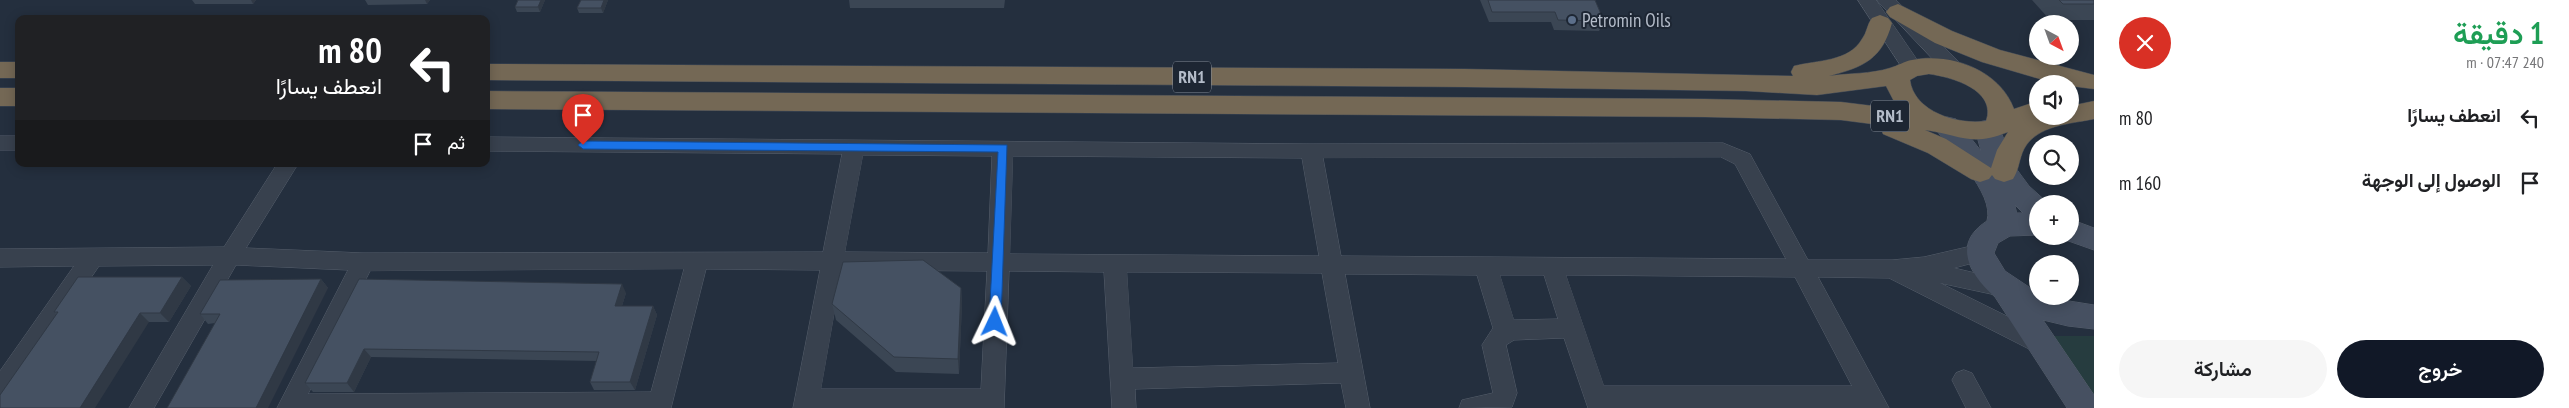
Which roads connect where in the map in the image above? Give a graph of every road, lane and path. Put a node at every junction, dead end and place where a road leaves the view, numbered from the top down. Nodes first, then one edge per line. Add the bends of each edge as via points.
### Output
1 (1867, 0) edge
2 (1888, 12) edge
3 (0, 70) edge
4 (15, 70) edge
5 (1905, 71) junction
6 (490, 72) edge
7 (1962, 73) junction
8 (1746, 82) junction
9 (2092, 82) edge
10 (0, 97) edge
11 (15, 98) edge
12 (490, 100) edge
13 (2079, 108) edge
14 (2094, 109) edge
15 (1841, 111) junction
16 (2079, 112) edge
17 (2029, 113) edge
18 (1943, 125) junction
19 (2036, 125) edge
20 (1993, 127) junction
21 (0, 143) edge
22 (15, 143) edge
23 (490, 144) edge
24 (854, 146) junction
25 (1003, 148) junction
26 (1311, 151) junction
27 (286, 167) edge
28 (1992, 172) junction
29 (2029, 201) edge
30 (2029, 224) edge
31 (2000, 227) junction
32 (1980, 253) junction
33 (230, 256) junction
34 (0, 258) edge
35 (92, 258) junction
36 (697, 260) junction
37 (364, 262) junction
38 (833, 262) junction
39 (998, 263) junction
40 (1115, 264) junction
41 (1332, 265) junction
42 (1486, 266) junction
43 (1552, 266) junction
44 (1803, 268) junction
45 (1901, 268) junction
46 (2006, 289) junction
47 (2094, 317) edge
48 (1573, 328) junction
49 (1506, 332) junction
50 (2044, 346) junction
51 (1351, 373) junction
52 (1123, 379) junction
53 (1964, 380) dead end
54 (0, 391) edge
55 (1598, 402) edge
56 (1874, 402) edge
57 (806, 403) edge
58 (992, 404) edge
59 (660, 405) edge
60 (290, 406) edge
61 (141, 408) edge
62 (1124, 408) edge
63 (1358, 408) edge
64 (1471, 408) edge
65 (1979, 408) edge
66 (2085, 408) edge

1 - 2 street
2 - 5 street
2 - 7 street
2 - 8 highway via 1870,49 1858,58 1837,66
2 - 9 highway via 1987,56
3 - 4 highway
5 - 7 highway, RN1 via 1932,65
5 - 8 highway, RN1 via 1827,85
5 - 18 highway, RN1 via 1896,85 1901,95 1910,106
6 - 8 highway, RN1
7 - 9 highway, RN1
7 - 20 highway, RN1 via 1993,92 2000,101 2002,118
10 - 11 highway
12 - 15 highway, RN1
13 - 14 highway
14 - 16 highway
15 - 18 highway, RN1
15 - 28 highway via 1911,134
17 - 20 highway, RN1
18 - 20 highway, RN1 via 1969,131
18 - 28 street
19 - 28 highway via 2019,136
20 - 28 street
21 - 22 street
23 - 24 street
24 - 25 street
24 - 38 street
25 - 26 street
25 - 39 street
26 - 41 street
26 - 44 street via 1730,152 1743,159
27 - 33 street
28 - 29 street
28 - 31 street via 2003,214
30 - 31 street
31 - 32 street via 1986,235 1980,243
32 - 45 street via 1941,263
32 - 46 street via 1987,270
33 - 35 street
33 - 37 street
33 - 61 street
34 - 35 street
35 - 54 street
36 - 37 street
36 - 38 street
36 - 59 street
37 - 60 street
38 - 39 street
38 - 57 street
39 - 40 street
39 - 58 street
40 - 41 street
40 - 52 street
41 - 42 street
41 - 51 street
42 - 43 street
42 - 49 street
43 - 44 street
43 - 48 street
44 - 45 street
44 - 56 street
45 - 46 street
45 - 50 street
46 - 47 street via 2040,307
46 - 50 street
48 - 49 street
48 - 55 street
49 - 64 street via 1494,345 1505,393 1503,400
50 - 66 street
51 - 52 street
51 - 63 street
52 - 62 street
53 - 65 street
55 - 56 street
57 - 58 street
59 - 60 street

